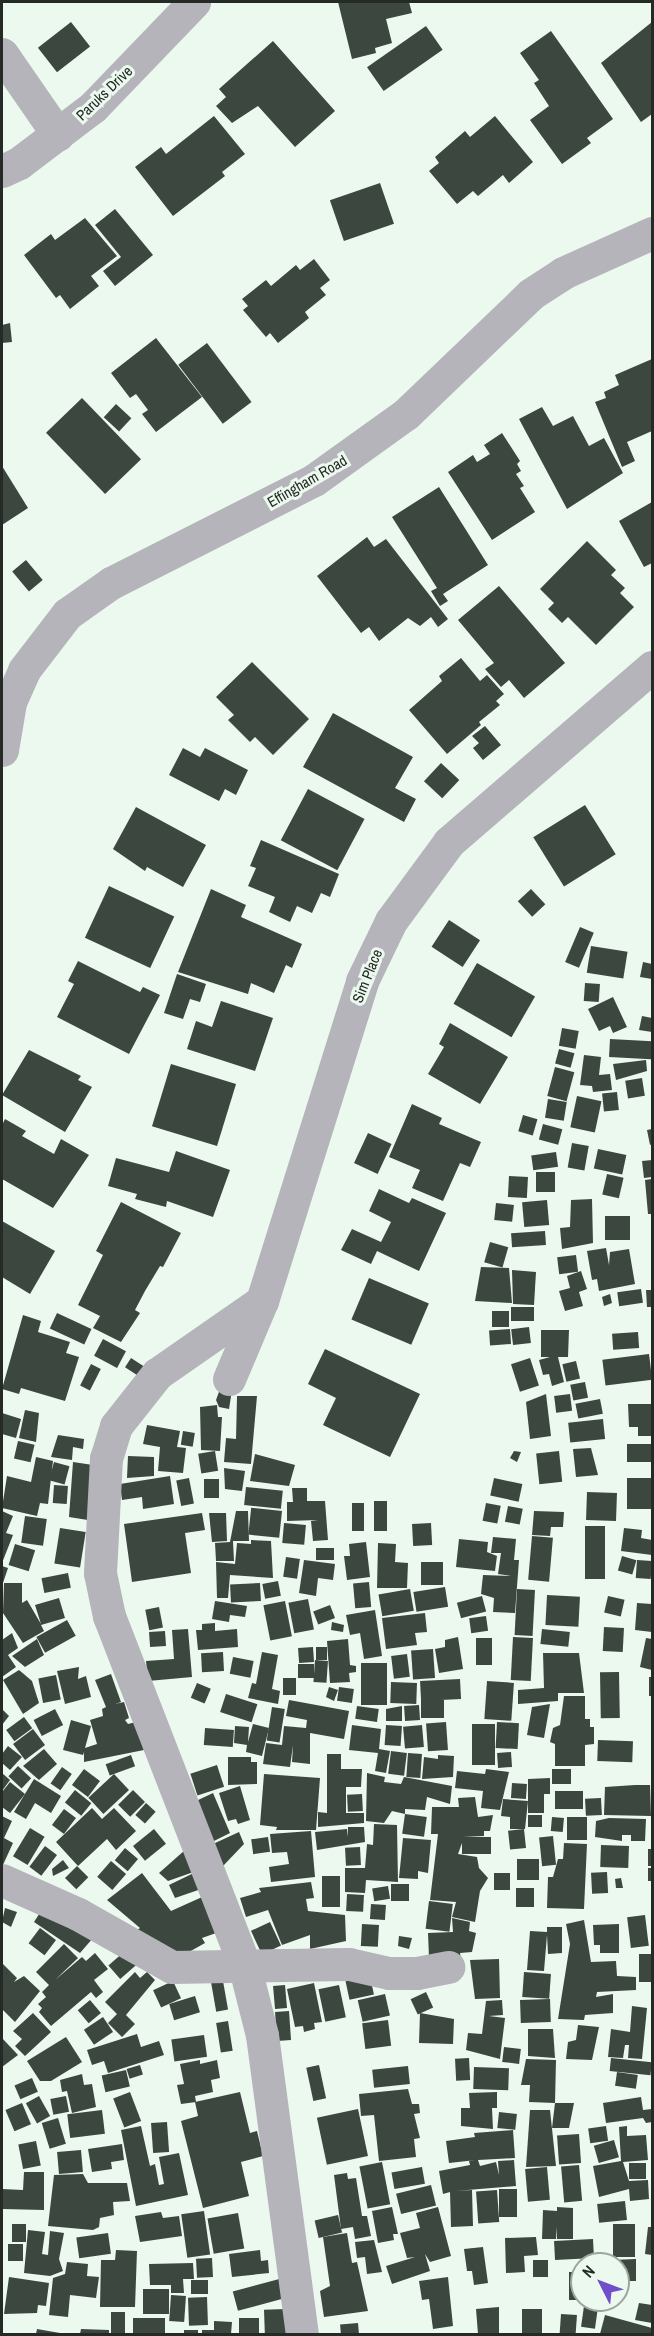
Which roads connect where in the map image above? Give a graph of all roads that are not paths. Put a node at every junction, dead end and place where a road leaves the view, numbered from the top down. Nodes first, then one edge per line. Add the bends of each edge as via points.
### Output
1 (194, 2) edge
2 (2, 54) edge
3 (58, 135) junction
4 (2, 171) edge
5 (652, 233) edge
6 (652, 667) edge
7 (2, 750) edge
8 (262, 1301) junction
9 (229, 1379) dead end
10 (2, 1880) edge
11 (244, 1964) junction
12 (448, 1967) dead end
13 (302, 2334) edge

1 - 3 street, Paruks Drive via 93,107
2 - 3 street
3 - 4 street, Paruks Drive
5 - 7 street, Effingham Road via 563,273 531,294 406,414 314,480 111,583 67,614 24,670 10,702
6 - 8 street, Sim Place via 449,842 391,921 362,981
8 - 9 street, Sim Place
8 - 11 street via 157,1374 130,1404 116,1426 106,1458 100,1515 100,1574 109,1616
10 - 11 street via 78,1914 171,1967
11 - 12 street via 350,1964 398,1973
11 - 13 street via 262,2035

